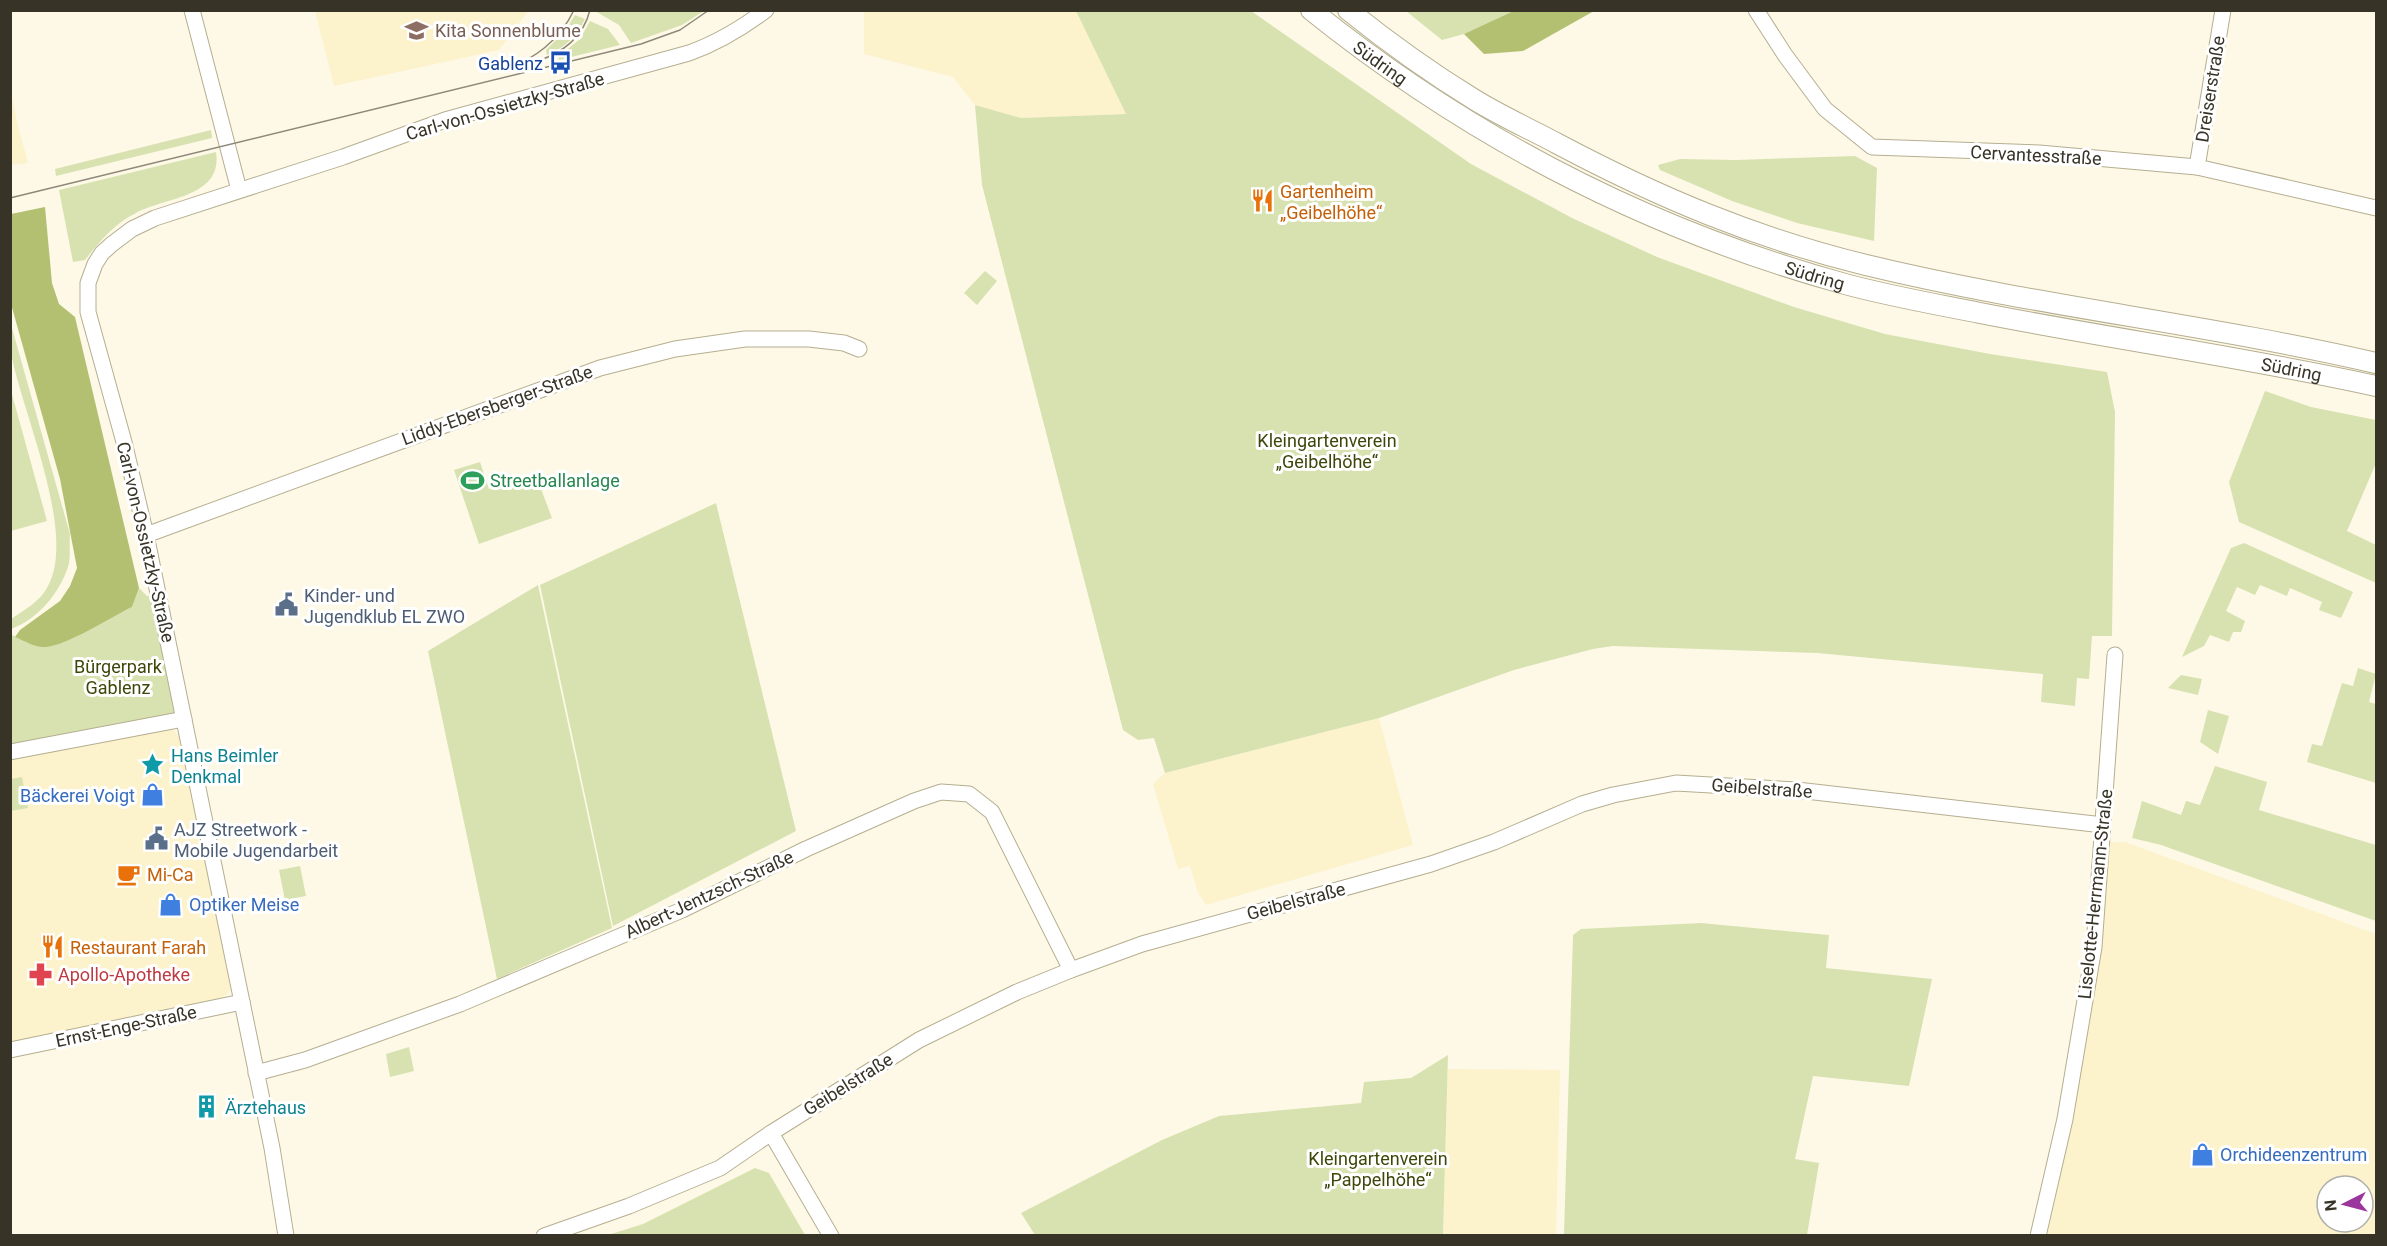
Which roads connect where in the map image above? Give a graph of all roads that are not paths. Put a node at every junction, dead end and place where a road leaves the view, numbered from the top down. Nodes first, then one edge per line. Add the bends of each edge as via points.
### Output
1 (192, 10) edge
2 (766, 10) edge
3 (1311, 10) edge
4 (1348, 10) edge
5 (1756, 10) edge
6 (2223, 10) edge
7 (2197, 167) junction
8 (239, 190) junction
9 (2376, 208) edge
10 (859, 349) dead end
11 (2376, 363) edge
12 (2376, 386) edge
13 (146, 535) junction
14 (2115, 655) dead end
15 (184, 719) junction
16 (10, 752) edge
17 (2103, 825) junction
18 (1071, 969) junction
19 (242, 1002) junction
20 (10, 1050) edge
21 (256, 1073) junction
22 (771, 1133) junction
23 (285, 1235) edge
24 (543, 1236) edge
25 (831, 1236) edge
26 (2038, 1236) edge

1 - 8 street
2 - 8 street, Carl-von-Ossietzky-Straße via 730,34 689,53 445,120
3 - 12 main road, Südring via 1422,94 1525,155 1645,214 1769,261 1846,285 1930,303
4 - 11 main road, Südring via 1390,44 1476,100 1627,180 1719,220 1865,265
5 - 7 street, Cervantesstraße via 1825,109 1872,147 2039,153
6 - 7 street, Dreiserstraße
7 - 9 street, Cervantesstraße
8 - 13 street, Carl-von-Ossietzky-Straße via 132,229 102,253 88,283 88,312
10 - 13 street, Liddy-Ebersberger-Straße via 809,339 745,339 675,349 600,368
13 - 15 street, Carl-von-Ossietzky-Straße
14 - 17 street, Liselotte-Herrmann-Straße
15 - 16 street
15 - 19 street, Carl-von-Ossietzky-Straße
17 - 18 street, Geibelstraße via 1853,795 1676,783 1582,804 1431,864 1142,944
17 - 26 street, Liselotte-Herrmann-Straße via 2087,992 2065,1119
18 - 21 street, Albert-Jentzsch-Straße via 992,812 969,794 941,792 806,849 682,910 460,1004
18 - 22 street, Geibelstraße via 919,1040
19 - 20 street, Ernst-Enge-Straße
19 - 21 street, Carl-von-Ossietzky-Straße
21 - 23 street, Carl-von-Ossietzky-Straße
22 - 24 street, Geibelstraße via 720,1168
22 - 25 street

